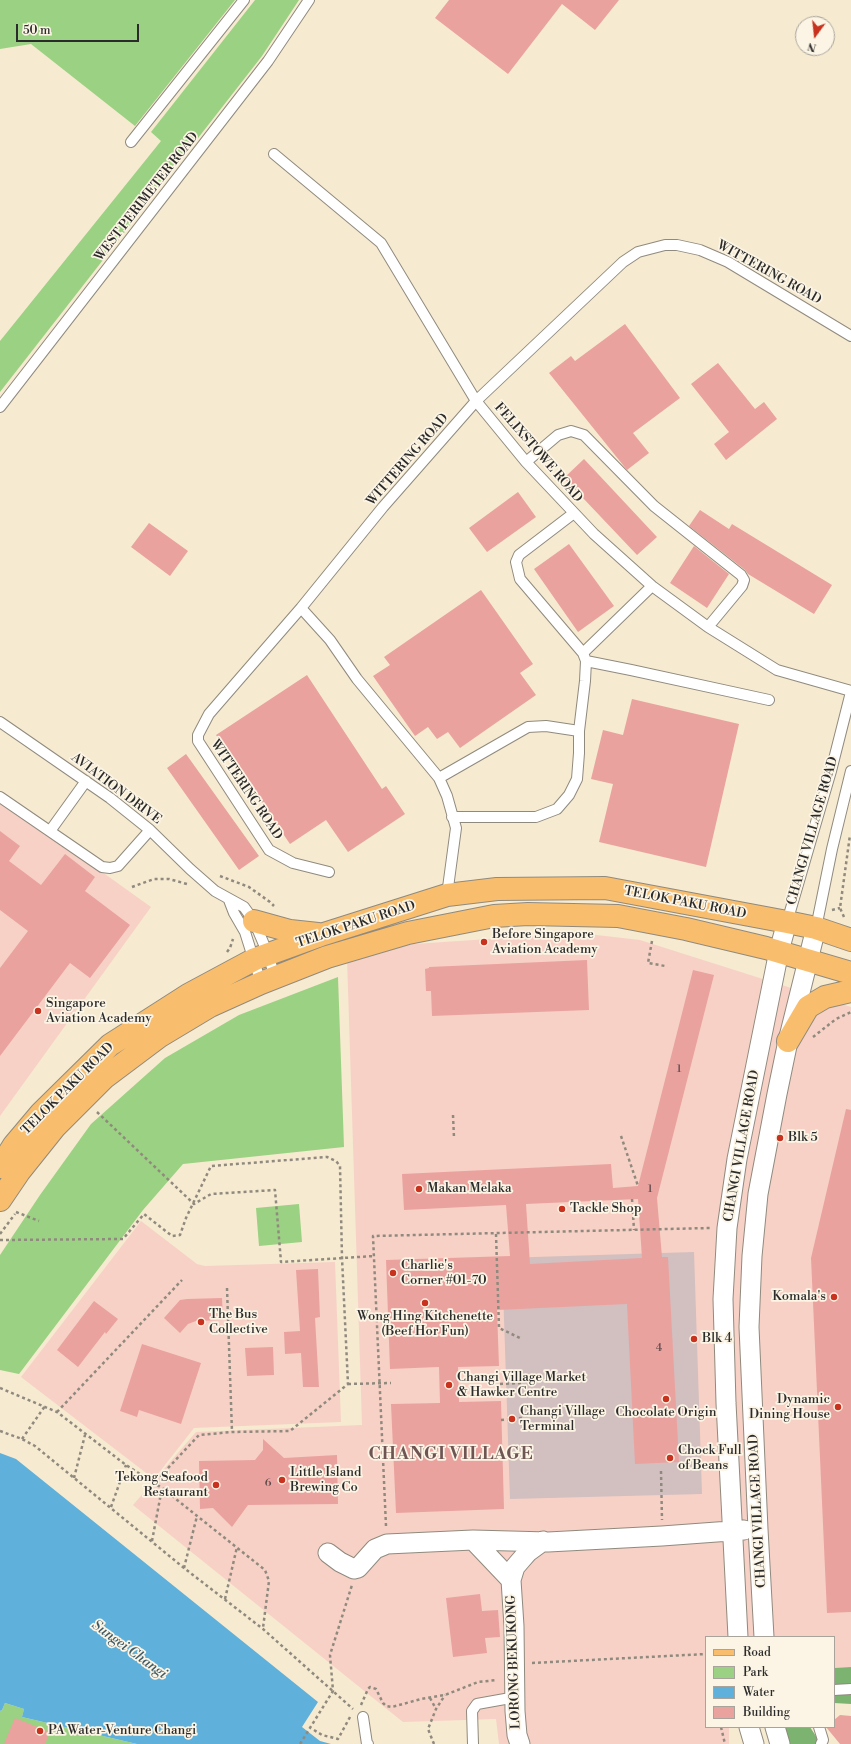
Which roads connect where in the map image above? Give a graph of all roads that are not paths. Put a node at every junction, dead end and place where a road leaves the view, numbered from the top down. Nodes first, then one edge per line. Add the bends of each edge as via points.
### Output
1 (244, 0) edge
2 (309, 0) edge
3 (131, 142) dead end
4 (274, 154) dead end
5 (851, 336) edge
6 (476, 402) junction
7 (0, 407) edge
8 (526, 462) junction
9 (574, 514) junction
10 (652, 586) junction
11 (301, 608) junction
12 (708, 627) junction
13 (584, 657) junction
14 (851, 691) edge
15 (769, 700) dead end
16 (0, 722) edge
17 (579, 731) junction
18 (851, 771) edge
19 (439, 778) junction
20 (86, 782) junction
21 (0, 797) edge
22 (452, 817) junction
23 (150, 830) junction
24 (50, 831) junction
25 (329, 872) dead end
26 (447, 895) junction
27 (229, 900) junction
28 (254, 921) junction
29 (787, 922) junction
30 (816, 928) junction
31 (324, 934) junction
32 (851, 940) edge
33 (779, 951) junction
34 (261, 957) junction
35 (809, 960) junction
36 (851, 973) edge
37 (268, 981) junction
38 (851, 991) edge
39 (788, 1041) junction
40 (0, 1167) edge
41 (12, 1206) edge
42 (732, 1530) junction
43 (758, 1530) junction
44 (473, 1540) junction
45 (544, 1541) junction
46 (328, 1552) dead end
47 (511, 1580) junction
48 (738, 1636) edge
49 (764, 1636) edge
50 (851, 1689) edge
51 (835, 1690) edge
52 (516, 1697) junction
53 (360, 1713) road end
54 (749, 1728) edge
55 (820, 1728) edge
56 (368, 1744) edge
57 (473, 1744) edge
58 (520, 1744) edge
59 (754, 1744) edge
60 (821, 1744) edge

1 - 3 lane
2 - 7 lane, WEST PERIMETER ROAD via 263,67
4 - 6 lane, FELIXSTOWE ROAD via 381,243
5 - 6 lane, WITTERING ROAD via 728,262 700,250 665,245 638,252 623,262
6 - 8 lane, FELIXSTOWE ROAD
6 - 11 lane, WITTERING ROAD via 383,507
8 - 9 lane, FELIXSTOWE ROAD
8 - 12 lane via 558,435 571,431 584,436 654,506 741,574 744,580 742,586
9 - 10 lane, FELIXSTOWE ROAD
9 - 13 lane via 519,555 516,562 520,579
10 - 12 lane, FELIXSTOWE ROAD
10 - 13 lane
11 - 19 lane via 330,640 357,679
11 - 25 lane, WITTERING ROAD via 209,714 200,730 198,741 269,850 293,863
12 - 14 lane, FELIXSTOWE ROAD via 777,670
13 - 15 lane via 631,670
13 - 17 lane via 585,688
14 - 29 lane, CHANGI VILLAGE ROAD via 831,771
16 - 20 lane, AVIATION DRIVE
17 - 19 lane via 546,726 528,727
17 - 22 lane via 577,779 569,795 557,809 536,817
18 - 30 lane, CHANGI VILLAGE ROAD
19 - 22 lane
20 - 23 lane, AVIATION DRIVE
20 - 24 lane
21 - 24 lane
22 - 26 lane via 456,828
23 - 24 lane via 118,866 110,868 102,867
23 - 27 lane, AVIATION DRIVE via 190,869
26 - 29 main road, TELOK PAKU ROAD via 497,889 605,888
26 - 31 main road, TELOK PAKU ROAD
27 - 28 lane, AVIATION DRIVE via 244,907
27 - 34 lane, AVIATION DRIVE
28 - 31 main road via 290,931
28 - 34 lane, AVIATION DRIVE
29 - 30 main road, TELOK PAKU ROAD
29 - 33 street, CHANGI VILLAGE ROAD
30 - 32 main road, TELOK PAKU ROAD
30 - 35 street, CHANGI VILLAGE ROAD
31 - 34 main road, TELOK PAKU ROAD
33 - 35 main road, TELOK PAKU ROAD
33 - 37 main road, TELOK PAKU ROAD via 618,916 528,914 494,916 408,933 326,957
33 - 42 street, CHANGI VILLAGE ROAD via 737,1159 727,1228 724,1307
34 - 37 lane, AVIATION DRIVE
34 - 37 lane, AVIATION DRIVE
34 - 40 main road, TELOK PAKU ROAD via 188,995 110,1045 41,1113 14,1145
35 - 36 main road, TELOK PAKU ROAD
35 - 39 street, CHANGI VILLAGE ROAD
37 - 41 main road, TELOK PAKU ROAD via 210,1006 160,1036 104,1078 55,1127 19,1172
38 - 39 main road via 825,997 808,1007
39 - 43 street, CHANGI VILLAGE ROAD via 758,1194 752,1256 749,1327
42 - 43 street
42 - 45 street
42 - 48 street, CHANGI VILLAGE ROAD
43 - 49 street, CHANGI VILLAGE ROAD
44 - 45 street
44 - 46 street via 387,1544 376,1549 354,1569
44 - 47 street, LORONG BEKUKONG
45 - 47 street, LORONG BEKUKONG via 521,1560
47 - 52 street, LORONG BEKUKONG
50 - 51 lane
52 - 57 lane via 477,1704 472,1711
52 - 58 street, LORONG BEKUKONG via 517,1735
53 - 56 lane
54 - 59 street
55 - 60 lane via 823,1740

